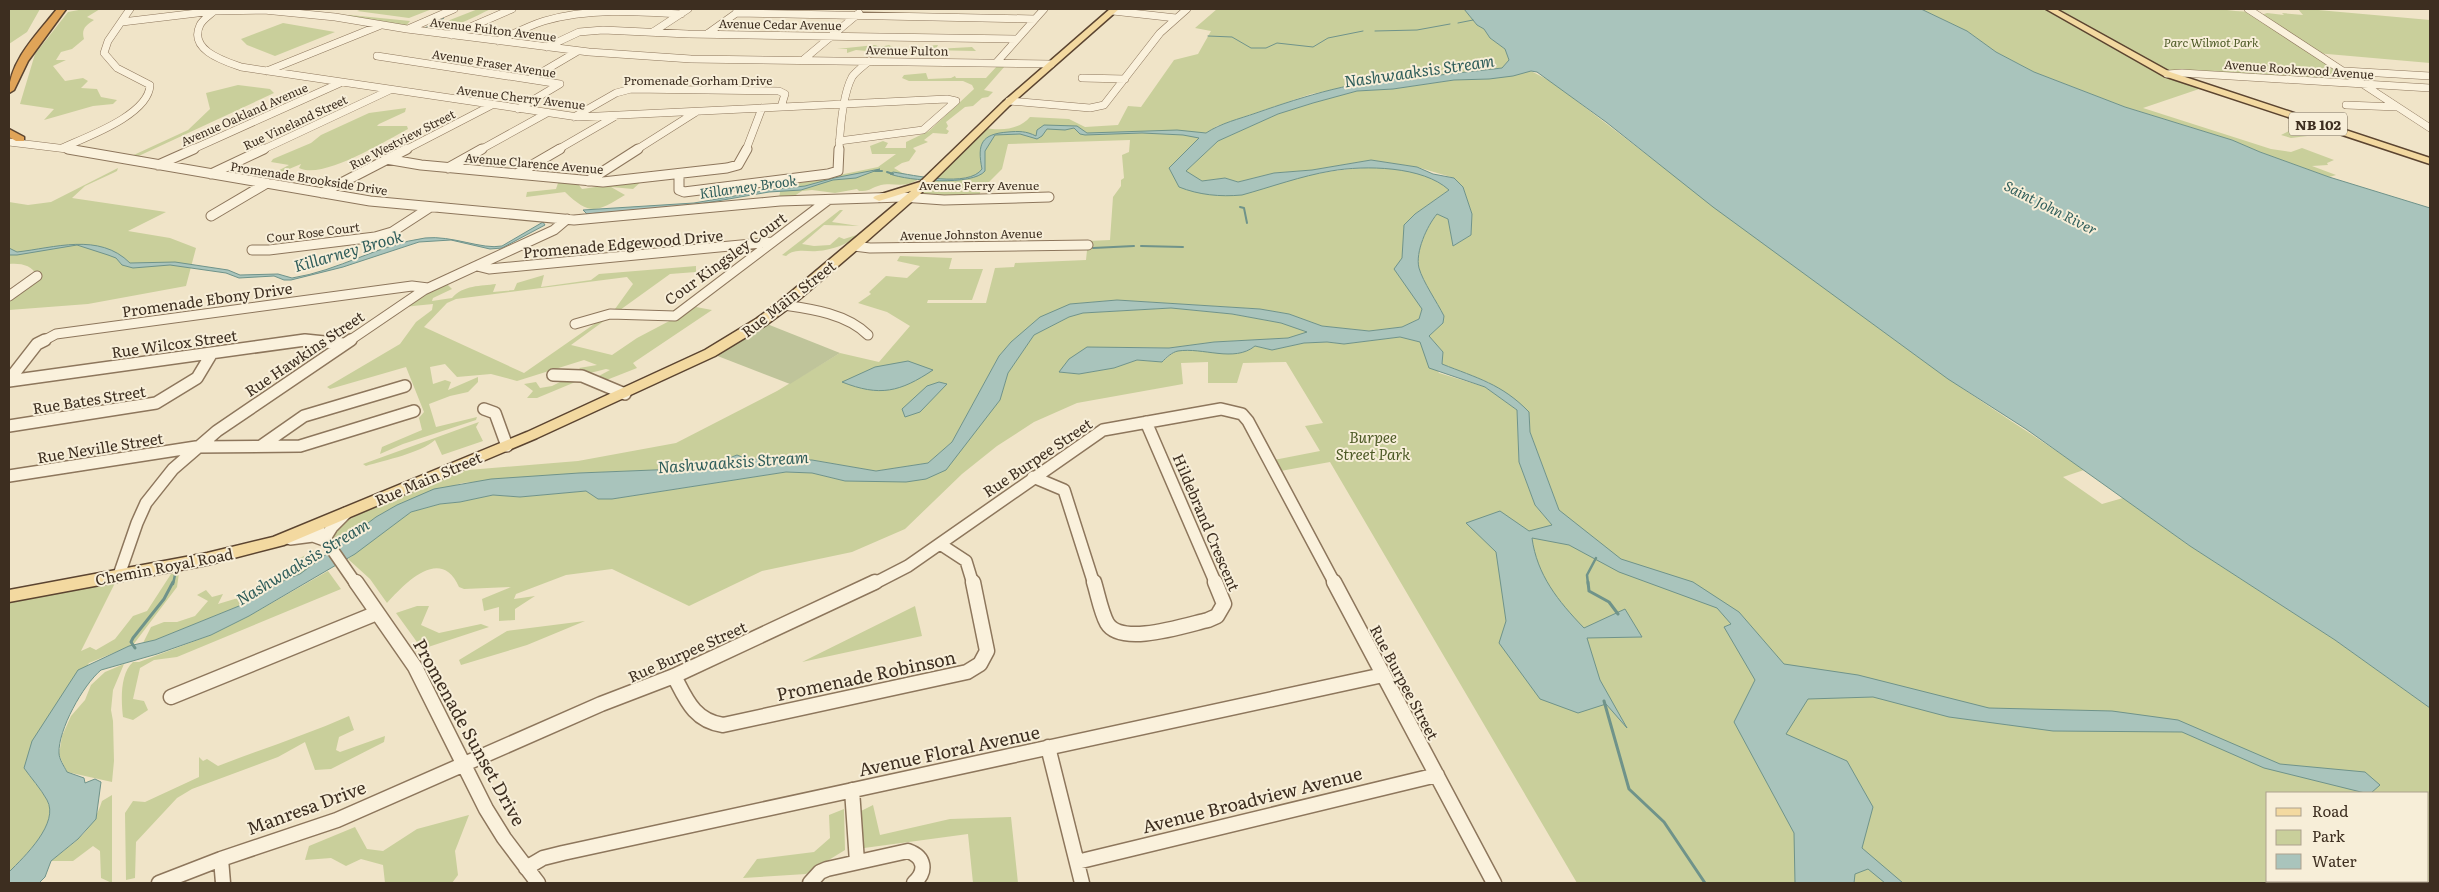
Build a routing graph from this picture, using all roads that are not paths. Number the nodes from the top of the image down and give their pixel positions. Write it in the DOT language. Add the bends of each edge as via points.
graph roads {
  1 [pos="53,9"];
  2 [pos="61,9"];
  3 [pos="130,9"];
  4 [pos="314,9"];
  5 [pos="454,9"];
  6 [pos="512,9"];
  7 [pos="688,9"];
  8 [pos="864,9"];
  9 [pos="1044,9"];
  10 [pos="1186,9"];
  11 [pos="2050,9"];
  12 [pos="2248,9"];
  13 [pos="1114,10"];
  14 [pos="214,11"];
  15 [pos="740,11"];
  16 [pos="304,13"];
  17 [pos="681,14"];
  18 [pos="856,15"];
  19 [pos="1176,18"];
  20 [pos="1035,19"];
  21 [pos="122,22"];
  22 [pos="381,25"];
  23 [pos="407,29"];
  24 [pos="653,32"];
  25 [pos="707,34"];
  26 [pos="452,35"];
  27 [pos="832,36"];
  28 [pos="1016,39"];
  29 [pos="497,41"];
  30 [pos="547,47"];
  31 [pos="578,51"];
  32 [pos="377,56"];
  33 [pos="803,60"];
  34 [pos="868,61"];
  35 [pos="996,62"];
  36 [pos="1052,64"];
  37 [pos="9,65"];
  38 [pos="265,71"];
  39 [pos="2342,71"];
  40 [pos="2167,74"];
  41 [pos="2430,76"];
  42 [pos="532,78"];
  43 [pos="1082,78"];
  44 [pos="1124,79"];
  45 [pos="340,83"];
  46 [pos="2363,84"];
  47 [pos="2430,88"];
  48 [pos="9,90"];
  49 [pos="390,90"];
  50 [pos="1009,101"];
  51 [pos="845,104"];
  52 [pos="492,105"];
  53 [pos="2346,105"];
  54 [pos="781,107"];
  55 [pos="2397,107"];
  56 [pos="762,108"];
  57 [pos="518,109"];
  58 [pos="697,112"];
  59 [pos="547,113"];
  60 [pos="616,116"];
  61 [pos="573,117"];
  62 [pos="2430,128"];
  63 [pos="9,132"];
  64 [pos="12,140"];
  65 [pos="840,141"];
  66 [pos="62,148"];
  67 [pos="386,159"];
  68 [pos="2430,160"];
  69 [pos="158,165"];
  70 [pos="448,168"];
  71 [pos="211,174"];
  72 [pos="517,174"];
  73 [pos="680,174"];
  74 [pos="929,179"];
  75 [pos="588,181"];
  76 [pos="268,184"];
  77 [pos="776,191"];
  78 [pos="322,193"];
  79 [pos="1049,197"];
  80 [pos="880,198"];
  81 [pos="910,198"];
  82 [pos="828,200"];
  83 [pos="429,208"];
  84 [pos="898,209"];
  85 [pos="211,216"];
  86 [pos="567,219"];
  87 [pos="772,242"];
  88 [pos="1088,245"];
  89 [pos="854,246"];
  90 [pos="252,250"];
  91 [pos="477,266"];
  92 [pos="37,276"];
  93 [pos="428,288"];
  94 [pos="9,296"];
  95 [pos="784,305"];
  96 [pos="575,324"];
  97 [pos="868,335"];
  98 [pos="344,344"];
  99 [pos="212,353"];
  100 [pos="553,375"];
  101 [pos="9,381"];
  102 [pos="405,386"];
  103 [pos="624,394"];
  104 [pos="484,409"];
  105 [pos="414,411"];
  106 [pos="1146,422"];
  107 [pos="9,426"];
  108 [pos="261,446"];
  109 [pos="507,446"];
  110 [pos="196,447"];
  111 [pos="9,476"];
  112 [pos="1033,477"];
  113 [pos="323,537"];
  114 [pos="940,544"];
  115 [pos="119,575"];
  116 [pos="9,596"];
  117 [pos="377,613"];
  118 [pos="1383,675"];
  119 [pos="674,676"];
  120 [pos="171,697"];
  121 [pos="1048,747"];
  122 [pos="464,764"];
  123 [pos="1437,775"];
  124 [pos="852,790"];
  125 [pos="221,859"];
  126 [pos="857,862"];
  127 [pos="1077,862"];
  128 [pos="526,868"];
  129 [pos="159,883"];
  130 [pos="223,883"];
  131 [pos="538,883"];
  132 [pos="810,883"];
  133 [pos="914,883"];
  134 [pos="1082,883"];
  135 [pos="1494,883"];
  1 -- 37 [label="highway"];
  2 -- 48 [label="highway" via="23,61"];
  3 -- 21 [label="street"];
  4 -- 16 [label="street"];
  5 -- 23 [label="street"];
  6 -- 26 [label="street"];
  7 -- 17 [label="street"];
  8 -- 18 [label="street"];
  9 -- 20 [label="street"];
  10 -- 19 [label="street"];
  11 -- 40 [label="main road, NB 102"];
  12 -- 39 [label="street"];
  13 -- 19 [label="street"];
  13 -- 36 [label="main road, Rue Main Street"];
  14 -- 16 [label="street, Avenue Fulton Avenue"];
  14 -- 21 [label="street, Avenue Fulton Avenue"];
  14 -- 38 [label="street, Avenue Cherry Avenue" via="200,26 202,47 225,62"];
  15 -- 18 [label="street"];
  15 -- 25 [label="street"];
  16 -- 22 [label="street, Avenue Fulton Avenue"];
  17 -- 24 [label="street"];
  17 -- 29 [label="street" via="620,10 583,13 540,22"];
  18 -- 20 [label="street"];
  18 -- 27 [label="street"];
  19 -- 44 [label="street" via="1159,34"];
  20 -- 28 [label="street"];
  21 -- 66 [label="street" via="108,41 104,53 106,59 150,85 151,94 128,115"];
  22 -- 23 [label="street, Avenue Fulton Avenue"];
  22 -- 38 [label="street"];
  23 -- 26 [label="street, Avenue Fulton Avenue"];
  24 -- 25 [label="street, Avenue Cedar Avenue"];
  24 -- 30 [label="street, Avenue Cedar Avenue" via="586,31"];
  25 -- 27 [label="street, Avenue Cedar Avenue"];
  26 -- 29 [label="street, Avenue Fulton Avenue"];
  27 -- 28 [label="street, Avenue Cedar Avenue"];
  27 -- 33 [label="street"];
  28 -- 35 [label="street"];
  29 -- 30 [label="street, Avenue Fulton Avenue"];
  30 -- 31 [label="street, Avenue Fulton Avenue"];
  31 -- 33 [label="street, Avenue Fulton Avenue" via="691,59"];
  31 -- 42 [label="street"];
  32 -- 42 [label="street, Avenue Fraser Avenue"];
  33 -- 34 [label="street, Avenue Fulton"];
  34 -- 35 [label="street, Avenue Fulton"];
  34 -- 51 [label="street" via="851,80"];
  35 -- 36 [label="street, Avenue Fulton"];
  36 -- 50 [label="main road, Rue Main Street"];
  38 -- 45 [label="street, Avenue Cherry Avenue"];
  39 -- 41 [label="street"];
  39 -- 46 [label="street"];
  40 -- 46 [label="street, Avenue Rookwood Avenue"];
  40 -- 68 [label="main road, NB 102"];
  42 -- 57 [label="street, Avenue Fraser Avenue" via="560,84"];
  43 -- 44 [label="street"];
  44 -- 50 [label="street" via="1104,105 1096,108"];
  45 -- 49 [label="street, Avenue Cherry Avenue"];
  45 -- 69 [label="street, Avenue Oakland Avenue"];
  46 -- 47 [label="street, Avenue Rookwood Avenue"];
  46 -- 55 [label="street"];
  49 -- 52 [label="street, Avenue Cherry Avenue"];
  49 -- 71 [label="street, Rue Vineland Street"];
  50 -- 74 [label="main road, Rue Main Street"];
  51 -- 54 [label="street, Avenue Cherry Avenue"];
  51 -- 65 [label="street"];
  51 -- 65 [label="street, Avenue Cherry Avenue" via="947,99 955,102 923,130"];
  52 -- 57 [label="street, Avenue Cherry Avenue"];
  52 -- 67 [label="street, Rue Westview Street"];
  53 -- 55 [label="street"];
  54 -- 56 [label="street, Avenue Cherry Avenue"];
  54 -- 61 [label="street, Promenade Gorham Drive" via="785,94 779,91 631,89 616,93"];
  55 -- 62 [label="street"];
  56 -- 58 [label="street, Avenue Cherry Avenue"];
  56 -- 73 [label="street, Avenue Clarence Avenue" via="738,165"];
  57 -- 59 [label="street, Avenue Cherry Avenue"];
  58 -- 60 [label="street, Avenue Cherry Avenue"];
  58 -- 75 [label="street"];
  59 -- 61 [label="street, Avenue Cherry Avenue"];
  59 -- 70 [label="street"];
  60 -- 61 [label="street, Avenue Cherry Avenue"];
  60 -- 72 [label="street"];
  63 -- 64 [label="highway"];
  64 -- 66 [label="street, Promenade Brookside Drive"];
  65 -- 77 [label="street" via="838,171"];
  66 -- 69 [label="street, Promenade Brookside Drive"];
  67 -- 70 [label="street, Avenue Clarence Avenue"];
  67 -- 78 [label="street, Rue Westview Street"];
  69 -- 71 [label="street, Promenade Brookside Drive"];
  70 -- 72 [label="street, Avenue Clarence Avenue"];
  71 -- 76 [label="street, Promenade Brookside Drive"];
  72 -- 75 [label="street, Avenue Clarence Avenue"];
  73 -- 75 [label="street, Avenue Clarence Avenue" via="611,182"];
  73 -- 77 [label="street" via="679,190 684,192"];
  74 -- 80 [label="main road" via="910,190"];
  74 -- 81 [label="main road, Rue Main Street"];
  76 -- 78 [label="street, Promenade Brookside Drive"];
  76 -- 85 [label="street"];
  77 -- 82 [label="street, Avenue Ferry Avenue"];
  77 -- 86 [label="street, Promenade Brookside Drive"];
  78 -- 83 [label="street, Promenade Brookside Drive"];
  79 -- 81 [label="street, Avenue Ferry Avenue"];
  80 -- 81 [label="street, Avenue Ferry Avenue"];
  80 -- 82 [label="street, Avenue Ferry Avenue"];
  80 -- 84 [label="main road" via="895,202"];
  81 -- 84 [label="main road, Rue Main Street"];
  82 -- 87 [label="street, Cour Kingsley Court"];
  83 -- 86 [label="street, Promenade Brookside Drive"];
  83 -- 90 [label="street, Cour Rose Court" via="392,232 375,237"];
  84 -- 89 [label="main road, Rue Main Street"];
  86 -- 91 [label="street, Rue Hawkins Street" via="554,230"];
  87 -- 91 [label="street, Promenade Edgewood Drive" via="489,269"];
  87 -- 96 [label="street, Cour Kingsley Court" via="675,316 610,314"];
  88 -- 89 [label="street, Avenue Johnston Avenue"];
  89 -- 95 [label="main road, Rue Main Street"];
  91 -- 93 [label="street, Rue Hawkins Street"];
  92 -- 94 [label="street"];
  93 -- 98 [label="street, Rue Hawkins Street"];
  93 -- 101 [label="street, Promenade Ebony Drive" via="412,286 56,334 36,344"];
  95 -- 97 [label="street" via="837,318 863,328"];
  95 -- 103 [label="main road, Rue Main Street" via="710,353"];
  98 -- 99 [label="street, Rue Wilcox Street" via="305,340"];
  98 -- 110 [label="street, Rue Hawkins Street"];
  99 -- 101 [label="street, Rue Wilcox Street"];
  99 -- 107 [label="street, Rue Bates Street" via="197,378 156,403"];
  100 -- 103 [label="street" via="572,373 592,378"];
  102 -- 108 [label="street" via="304,416"];
  103 -- 109 [label="main road, Rue Main Street"];
  104 -- 109 [label="street" via="495,413"];
  105 -- 108 [label="street, Rue Neville Street" via="300,446"];
  106 -- 112 [label="street, Rue Burpee Street" via="1103,430"];
  106 -- 112 [label="street, Hildebrand Crescent" via="1224,604 1217,616 1135,635 1125,635 1112,629 1107,623 1064,490"];
  106 -- 118 [label="street, Rue Burpee Street" via="1221,409 1242,414"];
  108 -- 110 [label="street, Rue Neville Street"];
  109 -- 113 [label="main road, Rue Main Street" via="346,513"];
  110 -- 111 [label="street, Rue Neville Street"];
  110 -- 115 [label="street, Rue Hawkins Street" via="148,501"];
  112 -- 114 [label="street, Rue Burpee Street"];
  113 -- 115 [label="main road, Chemin Royal Road" via="278,541 207,560"];
  113 -- 117 [label="street, Promenade Sunset Drive"];
  114 -- 119 [label="street, Rue Burpee Street" via="893,574"];
  114 -- 119 [label="street, Promenade Robinson" via="966,561 970,570 987,651 985,661 976,668 723,725 698,717"];
  115 -- 116 [label="main road, Chemin Royal Road"];
  117 -- 120 [label="street"];
  117 -- 122 [label="street, Promenade Sunset Drive" via="415,667"];
  118 -- 121 [label="street, Avenue Floral Avenue"];
  118 -- 123 [label="street, Rue Burpee Street"];
  119 -- 122 [label="street, Rue Burpee Street"];
  121 -- 124 [label="street, Avenue Floral Avenue"];
  121 -- 127 [label="street"];
  122 -- 125 [label="street, Manresa Drive" via="337,820"];
  122 -- 128 [label="street, Promenade Sunset Drive" via="486,809"];
  123 -- 127 [label="street, Avenue Broadview Avenue"];
  123 -- 135 [label="street, Rue Burpee Street"];
  124 -- 126 [label="street"];
  124 -- 128 [label="street, Avenue Floral Avenue" via="543,858"];
  125 -- 129 [label="street, Manresa Drive"];
  125 -- 130 [label="street"];
  126 -- 132 [label="street" via="820,872"];
  126 -- 133 [label="street" via="898,852 916,852 924,864 923,872"];
  127 -- 134 [label="street"];
  128 -- 131 [label="street, Promenade Sunset Drive"];
}
